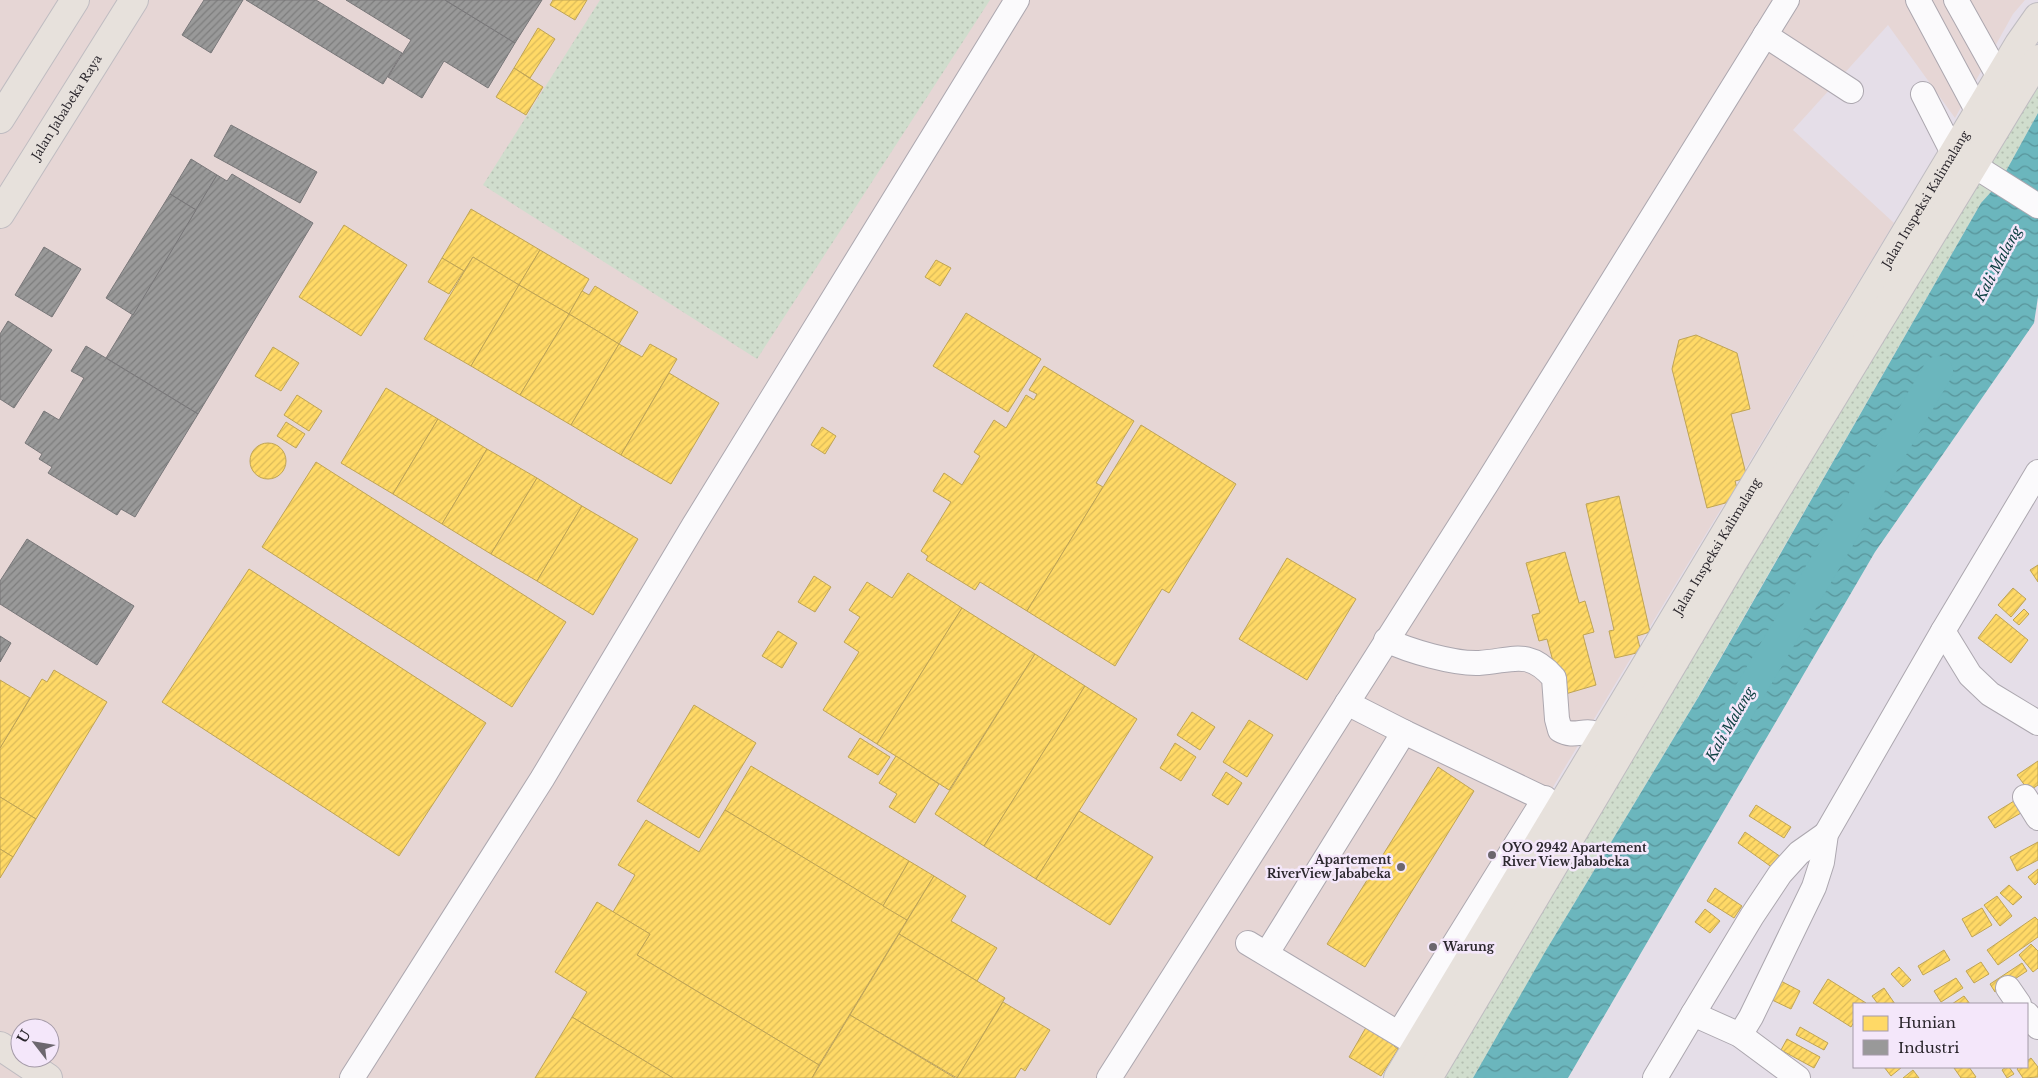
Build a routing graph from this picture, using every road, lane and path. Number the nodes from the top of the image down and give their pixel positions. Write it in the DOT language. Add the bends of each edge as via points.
graph roads {
  1 [pos="75,0"];
  2 [pos="134,0"];
  3 [pos="1017,0"];
  4 [pos="1787,0"];
  5 [pos="1918,0"];
  6 [pos="1956,0"];
  7 [pos="2038,17"];
  8 [pos="1765,35"];
  9 [pos="2032,53"];
  10 [pos="2009,83"];
  11 [pos="1851,91"];
  12 [pos="1923,94"];
  13 [pos="1988,118"];
  14 [pos="0,119"];
  15 [pos="1963,159"];
  16 [pos="2038,206"];
  17 [pos="0,214"];
  18 [pos="2038,472"];
  19 [pos="1943,631"];
  20 [pos="1386,640"];
  21 [pos="1347,703"];
  22 [pos="2038,723"];
  23 [pos="1404,732"];
  24 [pos="1602,739"];
  25 [pos="2025,798"];
  26 [pos="1553,803"];
  27 [pos="2038,818"];
  28 [pos="1826,834"];
  29 [pos="1693,1014"];
  30 [pos="2028,1015"];
  31 [pos="2038,1027"];
  32 [pos="1740,1035"];
  33 [pos="1408,1039"];
  34 [pos="0,1046"];
  35 [pos="48,1078"];
  36 [pos="352,1078"];
  37 [pos="1109,1078"];
  38 [pos="1398,1078"];
  39 [pos="1428,1078"];
  40 [pos="1655,1078"];
  41 [pos="1798,1078"];
  1 -- 14 [label="main road"];
  2 -- 17 [label="main road, Jalan Jababeka Raya"];
  3 -- 36 [label="street" via="542,779"];
  4 -- 8 [label="street"];
  5 -- 13 [label="street"];
  6 -- 10 [label="street"];
  7 -- 9 [label="main road, Jalan Inspeksi Kalimalang"];
  8 -- 11 [label="street"];
  8 -- 20 [label="street"];
  9 -- 10 [label="main road, Jalan Inspeksi Kalimalang"];
  10 -- 13 [label="main road, Jalan Inspeksi Kalimalang"];
  12 -- 15 [label="street"];
  13 -- 15 [label="main road, Jalan Inspeksi Kalimalang"];
  15 -- 16 [label="street"];
  15 -- 24 [label="main road, Jalan Inspeksi Kalimalang" via="1713,551"];
  15 -- 39 [label="main road, Jalan Inspeksi Kalimalang" via="1732,562"];
  18 -- 19 [label="street"];
  19 -- 22 [label="street" via="1970,675 1990,694"];
  19 -- 28 [label="street"];
  20 -- 21 [label="street"];
  20 -- 24 [label="street" via="1402,648 1447,659 1479,663 1522,658 1538,663 1554,678 1560,730 1573,735 1592,731"];
  21 -- 23 [label="street"];
  21 -- 37 [label="street"];
  23 -- 26 [label="street"];
  23 -- 33 [label="street" via="1258,948"];
  24 -- 26 [label="main road, Jalan Inspeksi Kalimalang"];
  25 -- 27 [label="street"];
  26 -- 33 [label="main road, Jalan Inspeksi Kalimalang"];
  28 -- 29 [label="street" via="1799,853 1780,874"];
  28 -- 32 [label="street" via="1814,887"];
  29 -- 32 [label="street"];
  29 -- 40 [label="street"];
  30 -- 31 [label="street"];
  32 -- 41 [label="street"];
  33 -- 38 [label="main road, Jalan Inspeksi Kalimalang"];
  34 -- 35 [label="main road"];
}
